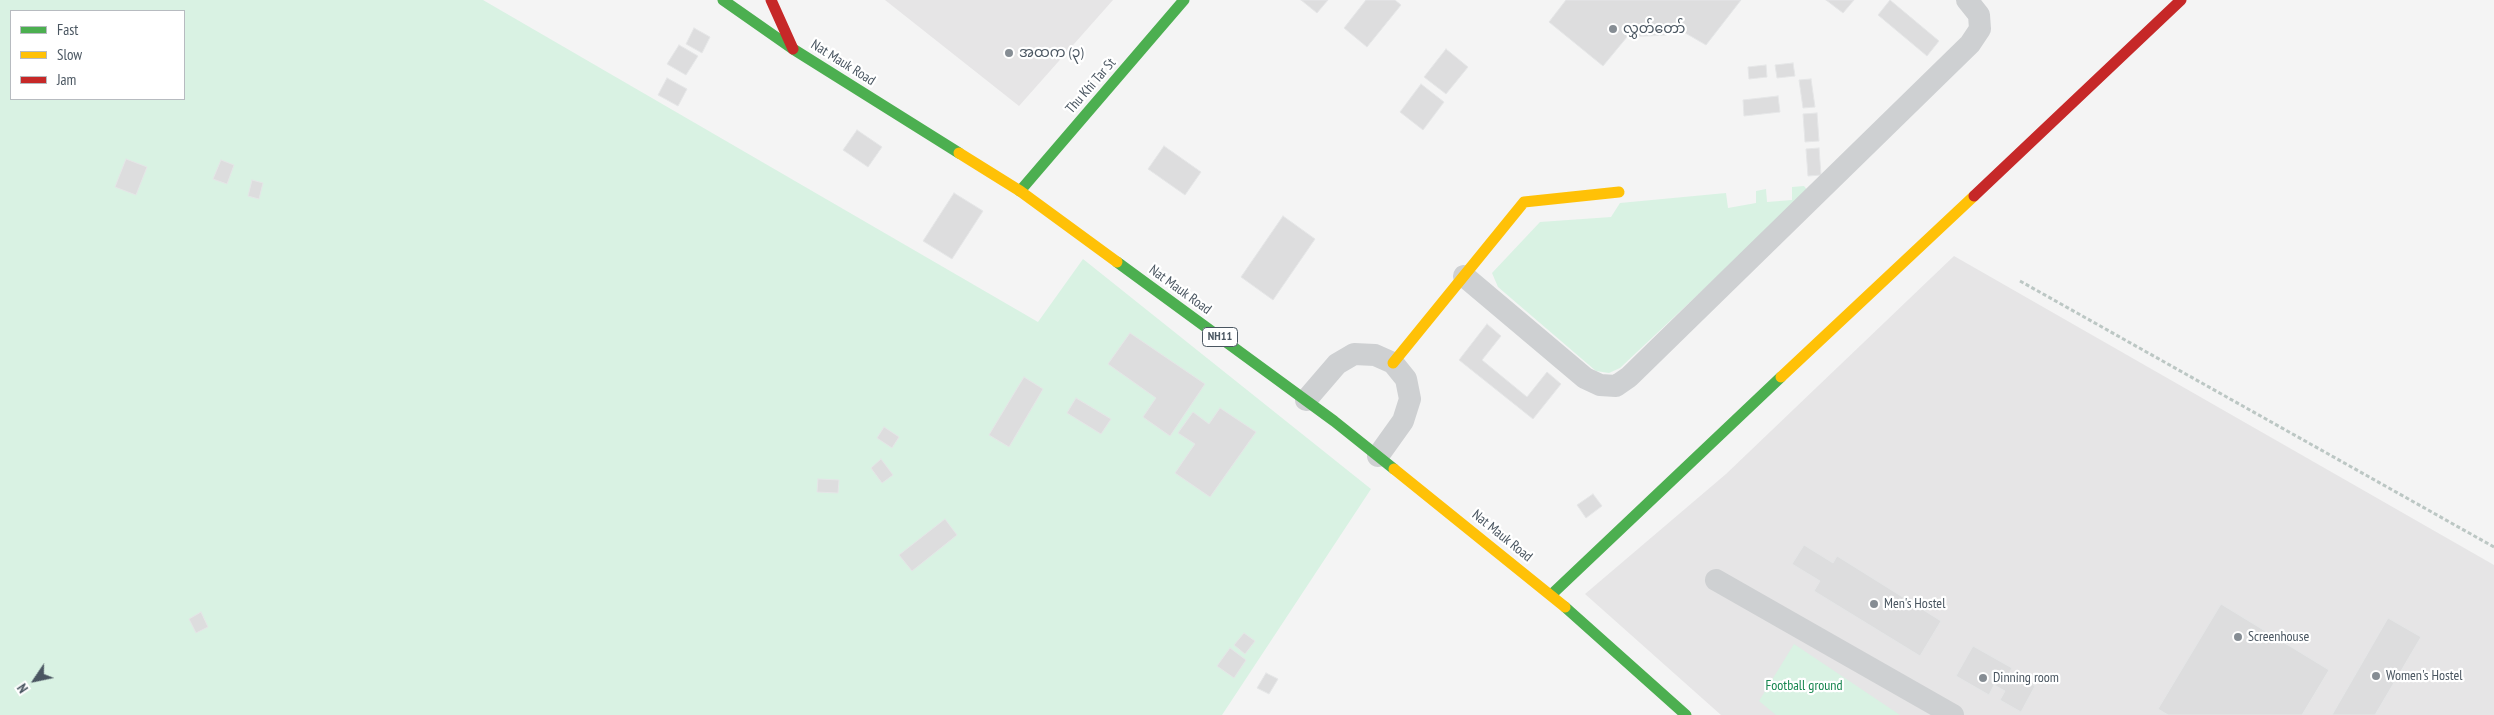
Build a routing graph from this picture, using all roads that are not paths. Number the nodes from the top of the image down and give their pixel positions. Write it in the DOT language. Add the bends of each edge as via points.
graph roads {
  1 [pos="723,0"];
  2 [pos="772,0"];
  3 [pos="1184,0"];
  4 [pos="1967,0"];
  5 [pos="2181,0"];
  6 [pos="793,49"];
  7 [pos="1020,191"];
  8 [pos="1619,192"];
  9 [pos="1464,276"];
  10 [pos="1393,363"];
  11 [pos="1306,400"];
  12 [pos="1378,456"];
  13 [pos="1716,580"];
  14 [pos="1551,595"];
  15 [pos="1686,715"];
  16 [pos="1953,715"];
  1 -- 6 [label="main road, Nat Mauk Road / NH11"];
  2 -- 6 [label="main road"];
  3 -- 7 [label="main road, Thu Khi Tar St"];
  4 -- 9 [label="street" via="1979,15 1980,29 1970,44 1616,386 1600,385 1585,378"];
  5 -- 14 [label="main road"];
  6 -- 7 [label="main road, Nat Mauk Road / NH11"];
  7 -- 11 [label="main road, Nat Mauk Road / NH11"];
  8 -- 9 [label="main road" via="1524,202"];
  9 -- 10 [label="main road"];
  10 -- 11 [label="street" via="1375,355 1354,354 1336,364"];
  10 -- 12 [label="street" via="1406,379 1410,399 1403,421"];
  11 -- 12 [label="main road, Nat Mauk Road / NH11"];
  12 -- 14 [label="main road, Nat Mauk Road / NH11"];
  13 -- 16 [label="street"];
  14 -- 15 [label="main road, Nat Mauk Road / NH11"];
}
